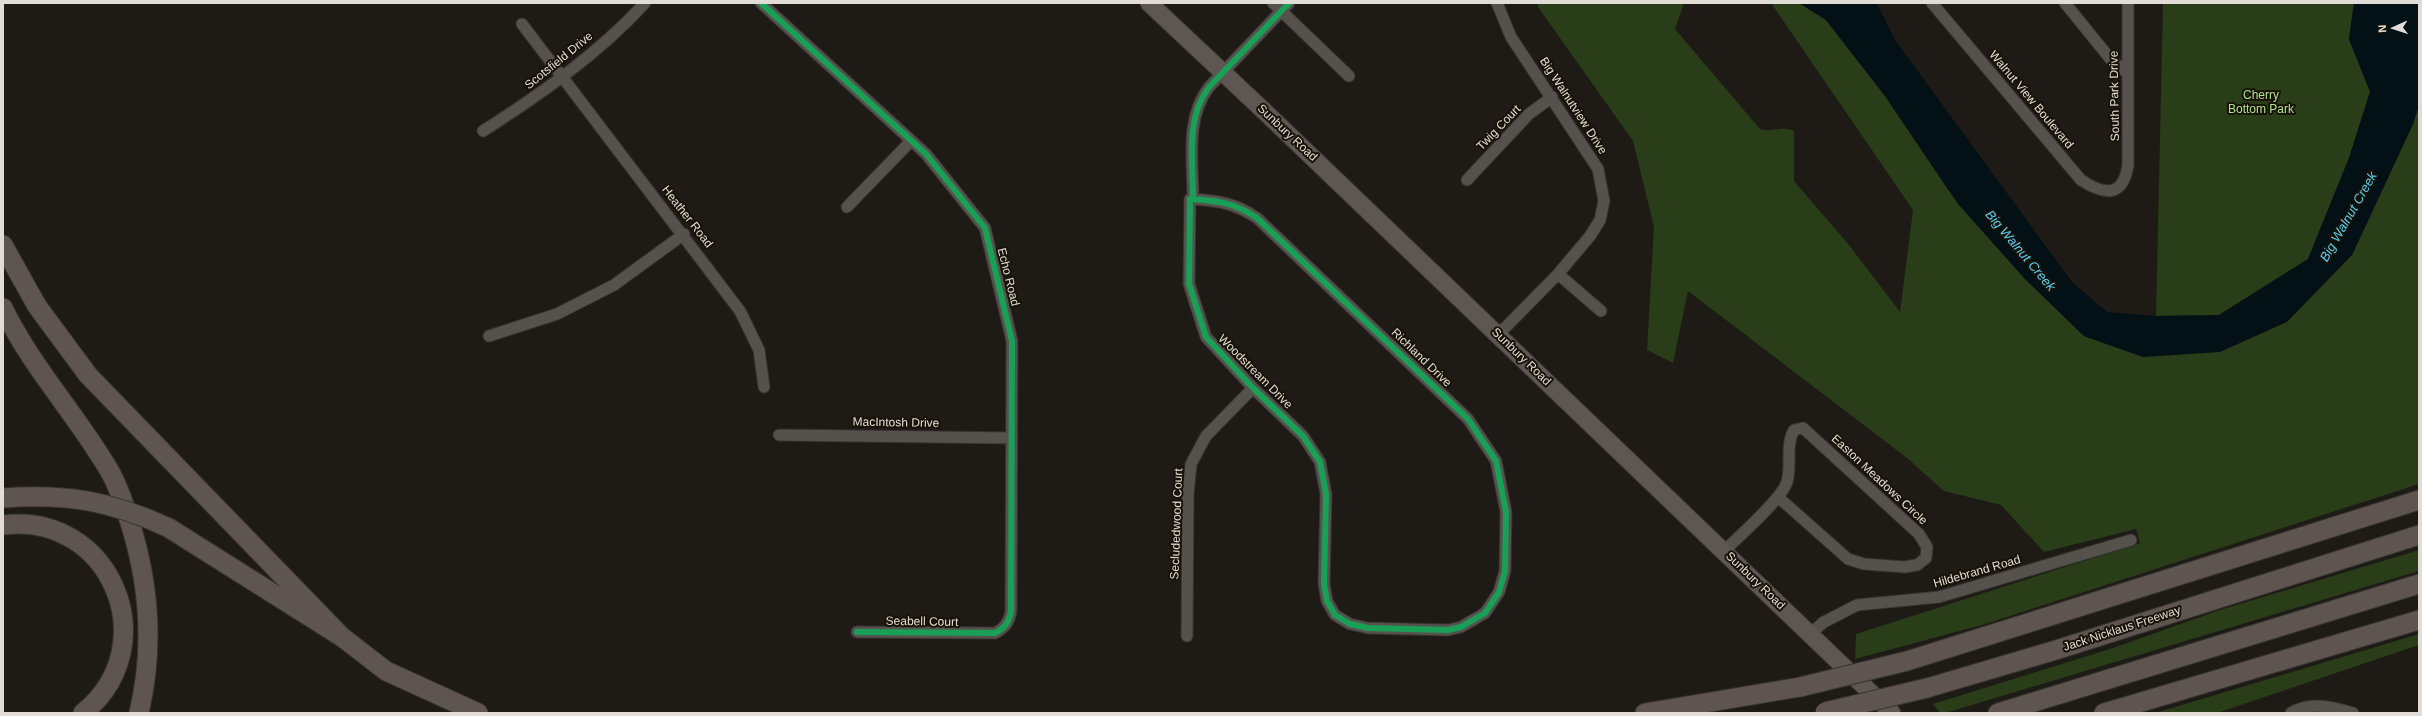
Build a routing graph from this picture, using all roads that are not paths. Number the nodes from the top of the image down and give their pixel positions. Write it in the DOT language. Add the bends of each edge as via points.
graph roads {
  1 [pos="644,3"];
  2 [pos="761,3"];
  3 [pos="1149,3"];
  4 [pos="1273,3"];
  5 [pos="1497,3"];
  6 [pos="1932,3"];
  7 [pos="2065,3"];
  8 [pos="2128,3"];
  9 [pos="1285,7"];
  10 [pos="522,24"];
  11 [pos="1222,73"];
  12 [pos="2128,73"];
  13 [pos="1349,76"];
  14 [pos="562,77"];
  15 [pos="1552,97"];
  16 [pos="483,131"];
  17 [pos="911,141"];
  18 [pos="1467,180"];
  19 [pos="2120,186"];
  20 [pos="1193,199"];
  21 [pos="847,207"];
  22 [pos="684,234"];
  23 [pos="3,245"];
  24 [pos="1558,274"];
  25 [pos="3,308"];
  26 [pos="1601,311"];
  27 [pos="1498,335"];
  28 [pos="489,336"];
  29 [pos="764,386"];
  30 [pos="1253,388"];
  31 [pos="779,435"];
  32 [pos="1012,438"];
  33 [pos="1778,497"];
  34 [pos="3,498"];
  35 [pos="2419,500"];
  36 [pos="3,525"];
  37 [pos="2419,535"];
  38 [pos="2131,540"];
  39 [pos="1724,551"];
  40 [pos="2419,584"];
  41 [pos="1335,615"];
  42 [pos="2419,620"];
  43 [pos="856,632"];
  44 [pos="986,634"];
  45 [pos="1810,634"];
  46 [pos="1187,636"];
  47 [pos="342,637"];
  48 [pos="83,713"];
  49 [pos="139,713"];
  50 [pos="478,713"];
  51 [pos="1645,713"];
  52 [pos="1824,713"];
  53 [pos="1892,713"];
  54 [pos="1998,713"];
  55 [pos="2104,713"];
  56 [pos="2291,713"];
  57 [pos="2353,713"];
  1 -- 14 [label="street, Scotsfield Drive" via="627,22"];
  2 -- 17 [label="street, Echo Road"];
  3 -- 11 [label="main road, Sunbury Road"];
  4 -- 9 [label="street"];
  5 -- 15 [label="street, Big Walnutview Drive" via="1511,37"];
  6 -- 19 [label="street, Walnut View Boulevard" via="2081,180 2095,190 2113,191"];
  7 -- 12 [label="street" via="2112,61"];
  8 -- 12 [label="street, South Park Drive"];
  9 -- 11 [label="street, Woodstream Drive"];
  9 -- 13 [label="street"];
  10 -- 14 [label="street, Heather Road"];
  11 -- 20 [label="street, Woodstream Drive" via="1202,97 1193,125"];
  11 -- 27 [label="main road, Sunbury Road"];
  12 -- 19 [label="street, South Park Drive" via="2128,165 2126,176"];
  14 -- 16 [label="street, Scotsfield Drive" via="538,96"];
  14 -- 22 [label="street, Heather Road"];
  15 -- 18 [label="street, Twig Court" via="1529,114"];
  15 -- 24 [label="street, Big Walnutview Drive" via="1598,169 1604,201 1597,225"];
  17 -- 21 [label="street"];
  17 -- 32 [label="street, Echo Road" via="926,154 984,228 1012,341"];
  20 -- 30 [label="street, Woodstream Drive" via="1190,199 1189,284 1206,337"];
  20 -- 41 [label="street, Richland Drive" via="1221,201 1240,206 1257,218 1468,418 1496,461 1506,512 1506,571 1499,592 1485,613 1461,627 1448,630 1368,628 1350,624"];
  22 -- 28 [label="street" via="608,288 557,314"];
  22 -- 29 [label="street, Heather Road" via="740,311 758,350"];
  23 -- 47 [label="highway" via="46,319 93,381"];
  24 -- 26 [label="street"];
  24 -- 27 [label="street, Big Walnutview Drive"];
  25 -- 49 [label="highway" via="32,356 109,470 126,510 140,555 149,622 148,666"];
  27 -- 39 [label="main road, Sunbury Road"];
  30 -- 41 [label="street, Woodstream Drive" via="1303,436 1320,462 1326,494 1324,584 1327,601"];
  30 -- 46 [label="street, Secludedwood Court" via="1206,436 1192,464 1188,495"];
  31 -- 32 [label="street, MacIntosh Drive"];
  32 -- 44 [label="street, Echo Road" via="1011,612 1009,621 1003,629"];
  33 -- 33 [label="street, Easton Meadows Circle" via="1787,484 1790,470 1791,435 1794,430 1802,428 1919,534 1927,547 1926,558 1922,563 1905,567 1864,564 1848,559"];
  33 -- 39 [label="street, Easton Meadows Circle"];
  34 -- 47 [label="highway, bridge" via="49,496 96,501 143,516 169,528"];
  35 -- 51 [label="highway, bridge" via="1907,661 1800,687"];
  36 -- 48 [label="highway" via="44,527 68,536 94,556 115,586 124,624 120,663 101,696"];
  37 -- 52 [label="highway, Jack Nicklaus Freeway, bridge" via="2056,650 1927,688"];
  38 -- 45 [label="street, Hildebrand Road" via="1939,597 1856,605 1824,622"];
  39 -- 45 [label="main road, Sunbury Road"];
  40 -- 54 [label="highway"];
  42 -- 55 [label="highway"];
  43 -- 44 [label="street, Seabell Court"];
  45 -- 53 [label="main road, Sunbury Road"];
  47 -- 50 [label="highway" via="386,671"];
  56 -- 57 [label="street" via="2297,709 2326,705"];
}
